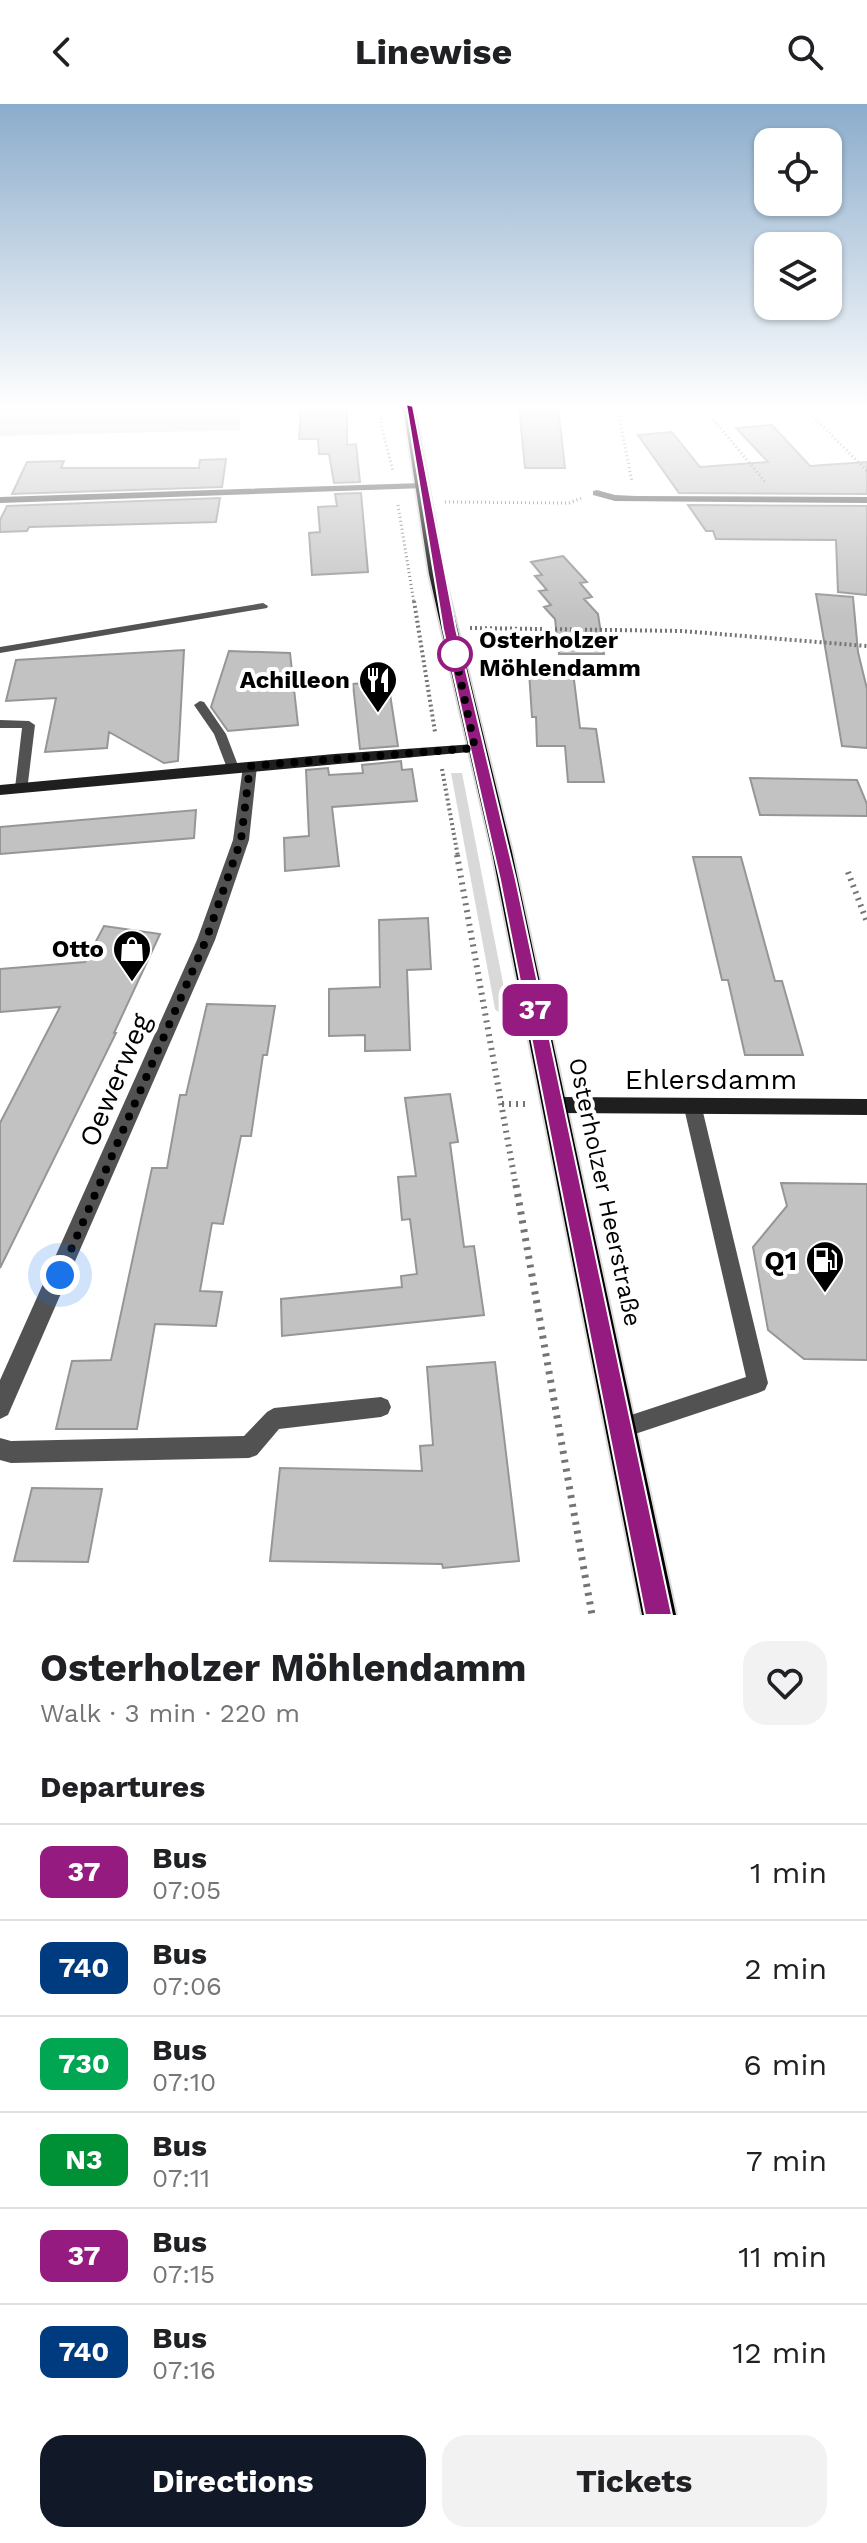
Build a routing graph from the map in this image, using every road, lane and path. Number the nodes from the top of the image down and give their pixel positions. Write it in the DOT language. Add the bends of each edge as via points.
graph roads {
  1 [pos="394,477"];
  2 [pos="420,477"];
  3 [pos="631,477"];
  4 [pos="758,477"];
  5 [pos="396,487"];
  6 [pos="597,493"];
  7 [pos="423,494"];
  8 [pos="636,499"];
  9 [pos="0,500"];
  10 [pos="776,500"];
  11 [pos="867,500"];
  12 [pos="263,606"];
  13 [pos="449,629"];
  14 [pos="867,646"];
  15 [pos="0,650"];
  16 [pos="200,705"];
  17 [pos="0,724"];
  18 [pos="475,748"];
  19 [pos="439,751"];
  20 [pos="241,767"];
  21 [pos="22,788"];
  22 [pos="0,790"];
  23 [pos="848,872"];
  24 [pos="867,922"];
  25 [pos="555,1105"];
  26 [pos="867,1107"];
  27 [pos="693,1108"];
  28 [pos="0,1407"];
  29 [pos="381,1407"];
  30 [pos="620,1428"];
  31 [pos="0,1449"];
  32 [pos="592,1615"];
  33 [pos="659,1615"];
  1 -- 5 [label="path"];
  2 -- 7 [label="main road, Osterholzer Heerstraße"];
  3 -- 8 [label="path"];
  4 -- 10 [label="path"];
  5 -- 7 [label="street"];
  5 -- 9 [label="street"];
  5 -- 19 [label="path"];
  6 -- 7 [label="path" via="569,503"];
  6 -- 8 [label="street"];
  7 -- 13 [label="main road, Osterholzer Heerstraße"];
  8 -- 10 [label="street"];
  10 -- 11 [label="street"];
  12 -- 15 [label="lane"];
  13 -- 14 [label="path" via="639,630"];
  13 -- 18 [label="main road, Osterholzer Heerstraße"];
  16 -- 20 [label="lane"];
  17 -- 21 [label="lane" via="29,725"];
  18 -- 19 [label="main road"];
  18 -- 25 [label="main road, Osterholzer Heerstraße"];
  19 -- 20 [label="main road"];
  19 -- 32 [label="path"];
  20 -- 21 [label="main road"];
  20 -- 28 [label="street, Oewerweg" via="241,840 206,940"];
  21 -- 22 [label="main road"];
  23 -- 24 [label="path"];
  25 -- 27 [label="main road, Ehlersdamm"];
  25 -- 30 [label="main road, Osterholzer Heerstraße"];
  26 -- 27 [label="main road, Ehlersdamm"];
  27 -- 30 [label="lane" via="758,1383"];
  29 -- 31 [label="lane" via="274,1419 249,1447"];
  30 -- 33 [label="main road, Osterholzer Heerstraße"];
}
